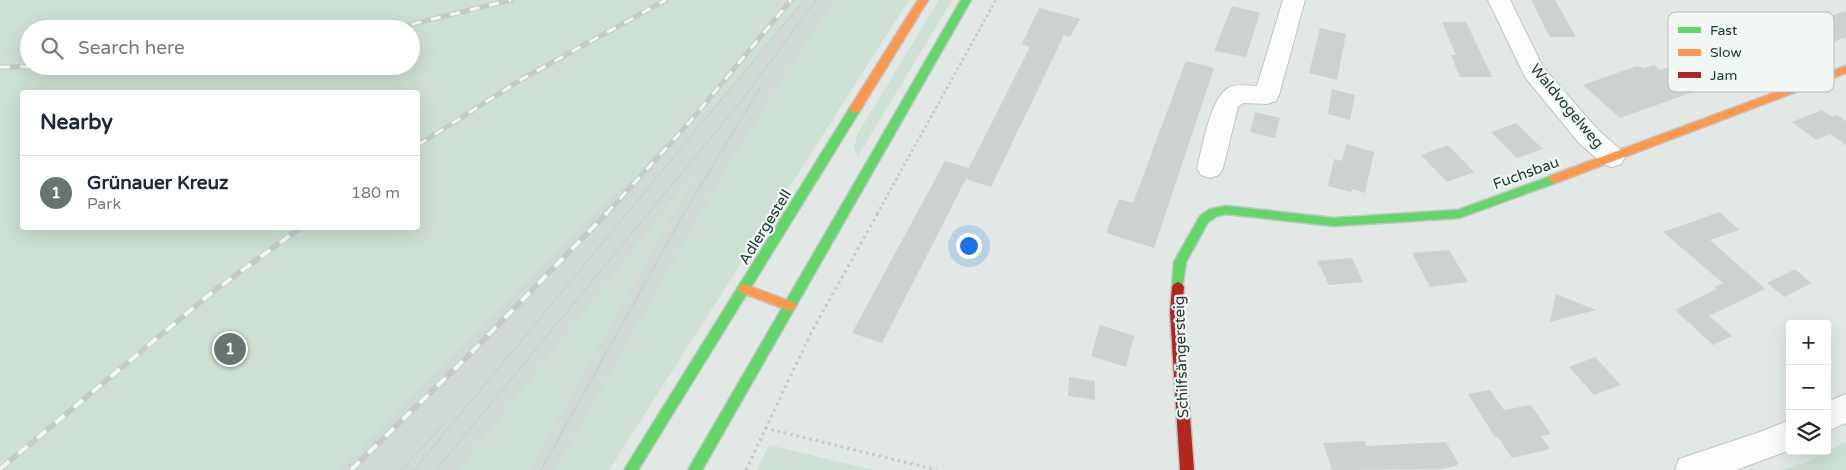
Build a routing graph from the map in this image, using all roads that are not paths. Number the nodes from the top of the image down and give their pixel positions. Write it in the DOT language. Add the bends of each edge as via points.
graph roads {
  1 [pos="923,0"];
  2 [pos="966,0"];
  3 [pos="1294,0"];
  4 [pos="1498,0"];
  5 [pos="1846,70"];
  6 [pos="1834,74"];
  7 [pos="1787,92"];
  8 [pos="1612,157"];
  9 [pos="1210,168"];
  10 [pos="1204,219"];
  11 [pos="744,289"];
  12 [pos="790,306"];
  13 [pos="1846,408"];
  14 [pos="1831,415"];
  15 [pos="1786,436"];
  16 [pos="631,470"];
  17 [pos="695,470"];
  18 [pos="1187,470"];
  19 [pos="1691,470"];
  1 -- 11 [label="main road, Adlergestell"];
  2 -- 12 [label="main road"];
  3 -- 9 [label="street" via="1267,95 1237,94 1227,103"];
  4 -- 8 [label="street, Waldvogelweg" via="1533,71 1588,136"];
  5 -- 6 [label="main road, Fuchsbau"];
  7 -- 8 [label="main road, Fuchsbau"];
  8 -- 10 [label="main road, Fuchsbau" via="1459,214 1334,222 1226,210 1214,212"];
  10 -- 18 [label="main road, Schilfsängersteig" via="1180,262 1176,312"];
  11 -- 12 [label="main road"];
  11 -- 16 [label="main road, Adlergestell"];
  12 -- 17 [label="main road"];
  13 -- 14 [label="street"];
  15 -- 19 [label="street"];
}
